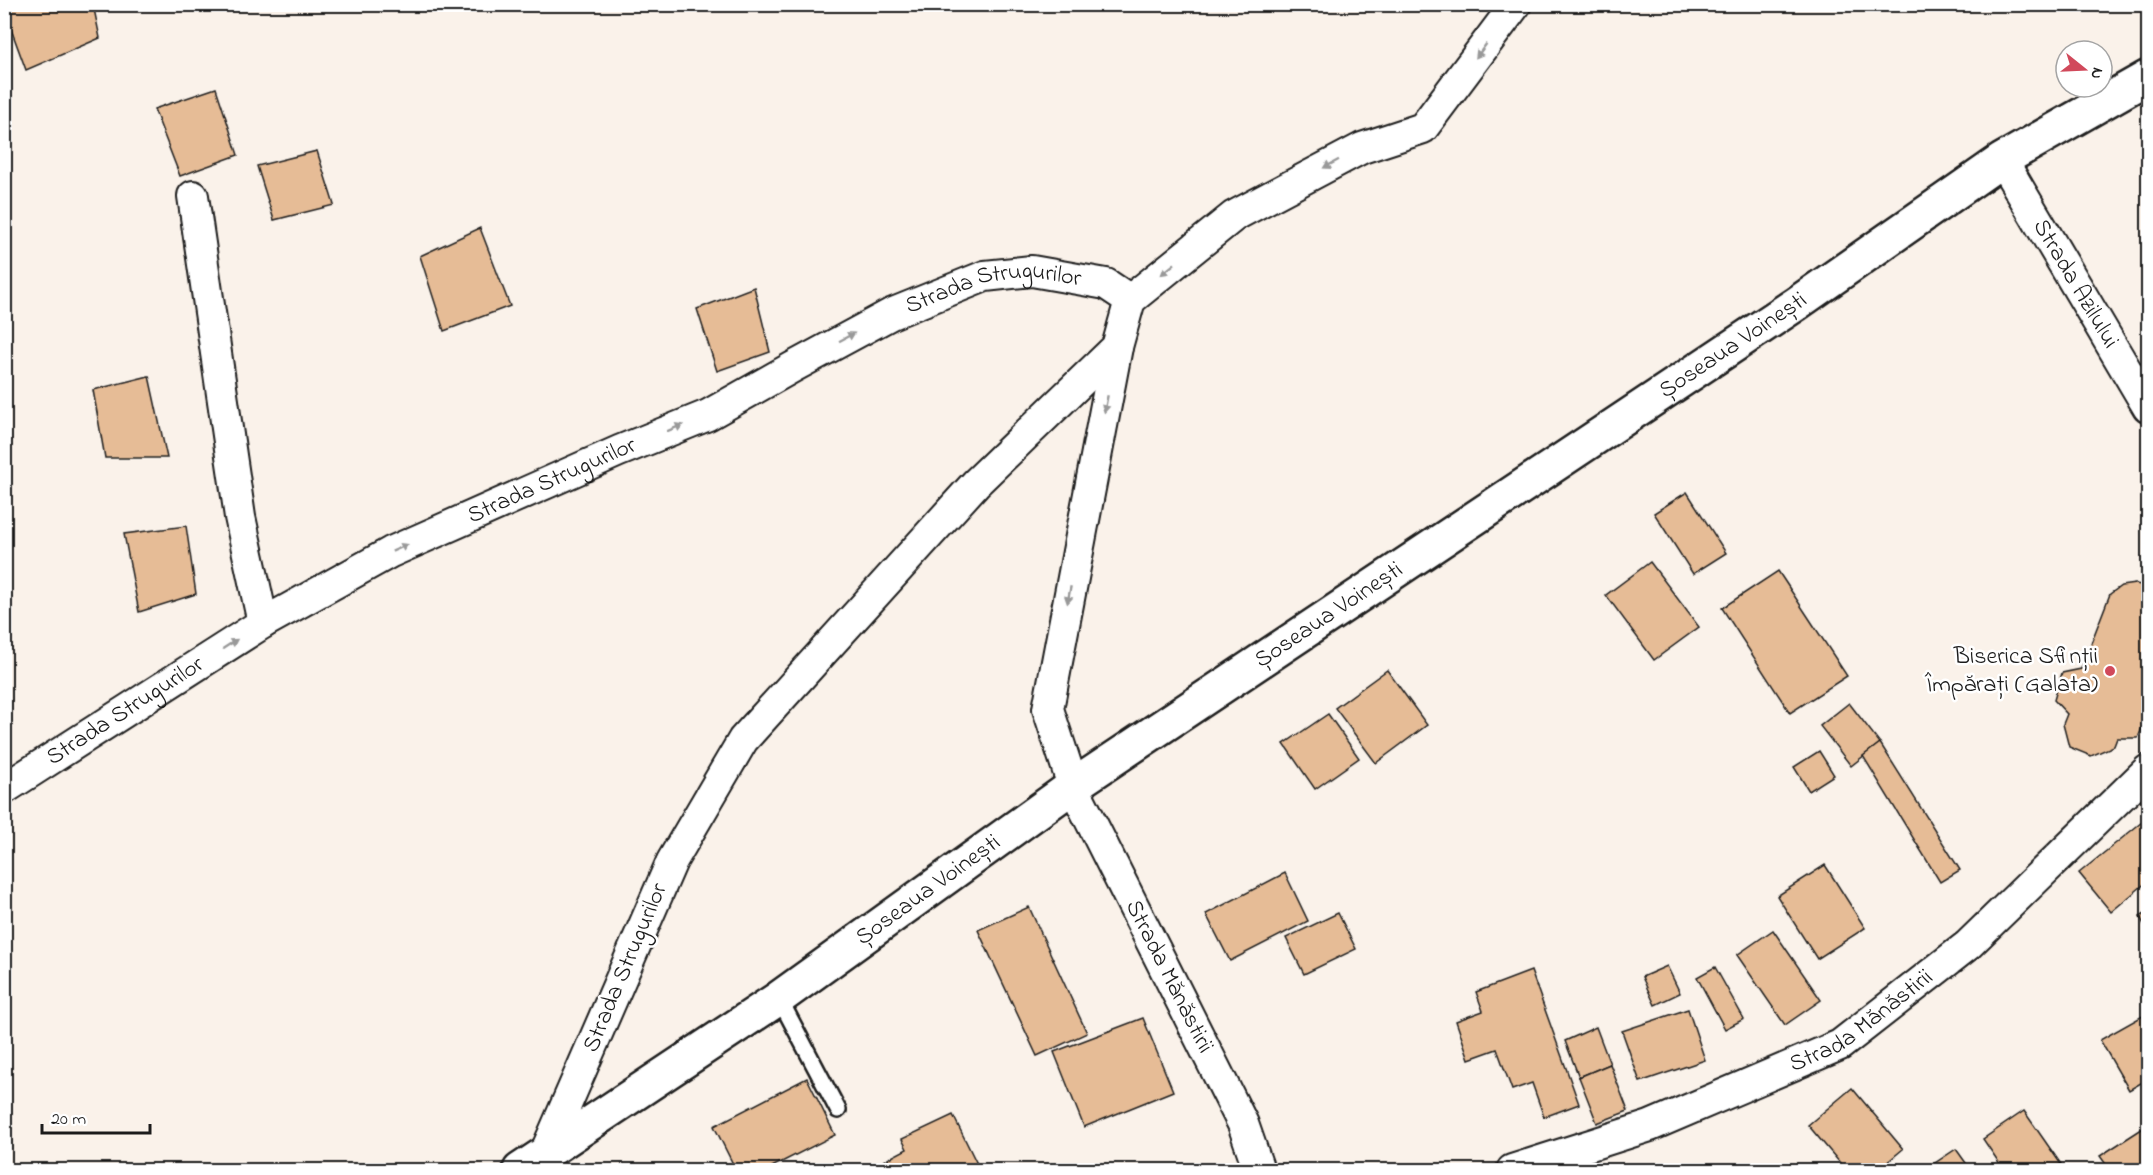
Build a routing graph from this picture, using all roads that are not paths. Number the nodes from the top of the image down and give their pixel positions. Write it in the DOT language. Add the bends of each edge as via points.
graph roads {
  1 [pos="1516,4"];
  2 [pos="2148,77"];
  3 [pos="2002,160"];
  4 [pos="194,196"];
  5 [pos="1130,300"];
  6 [pos="1117,346"];
  7 [pos="2148,407"];
  8 [pos="263,623"];
  9 [pos="2148,770"];
  10 [pos="1073,786"];
  11 [pos="4,789"];
  12 [pos="779,998"];
  13 [pos="838,1110"];
  14 [pos="546,1151"];
  15 [pos="520,1170"];
  16 [pos="1259,1170"];
  17 [pos="1512,1170"];
  1 -- 5 [label="street, one-way" via="1423,128 1362,147 1234,216"];
  2 -- 3 [label="main road, Șoseaua Voinești"];
  3 -- 7 [label="street, Strada Azilului"];
  3 -- 10 [label="main road, Șoseaua Voinești" via="1796,304"];
  4 -- 8 [label="street" via="240,517"];
  5 -- 6 [label="street"];
  8 -- 5 [label="street, Strada Strugurilor, one-way" via="392,552 708,415 891,314 985,276 1032,271 1106,284"];
  6 -- 10 [label="street, Strada Mănăstirii, one-way" via="1047,709"];
  6 -- 14 [label="street, Strada Strugurilor" via="976,483 743,740 672,861"];
  11 -- 8 [label="street, Strada Strugurilor, one-way"];
  9 -- 17 [label="street, Strada Mănăstirii" via="1968,945 1840,1045 1650,1126"];
  10 -- 12 [label="main road, Șoseaua Voinești"];
  10 -- 16 [label="street, Strada Mănăstirii" via="1243,1125"];
  12 -- 13 [label="lane"];
  12 -- 14 [label="main road, Șoseaua Voinești"];
  14 -- 15 [label="main road, Șoseaua Voinești"];
}
